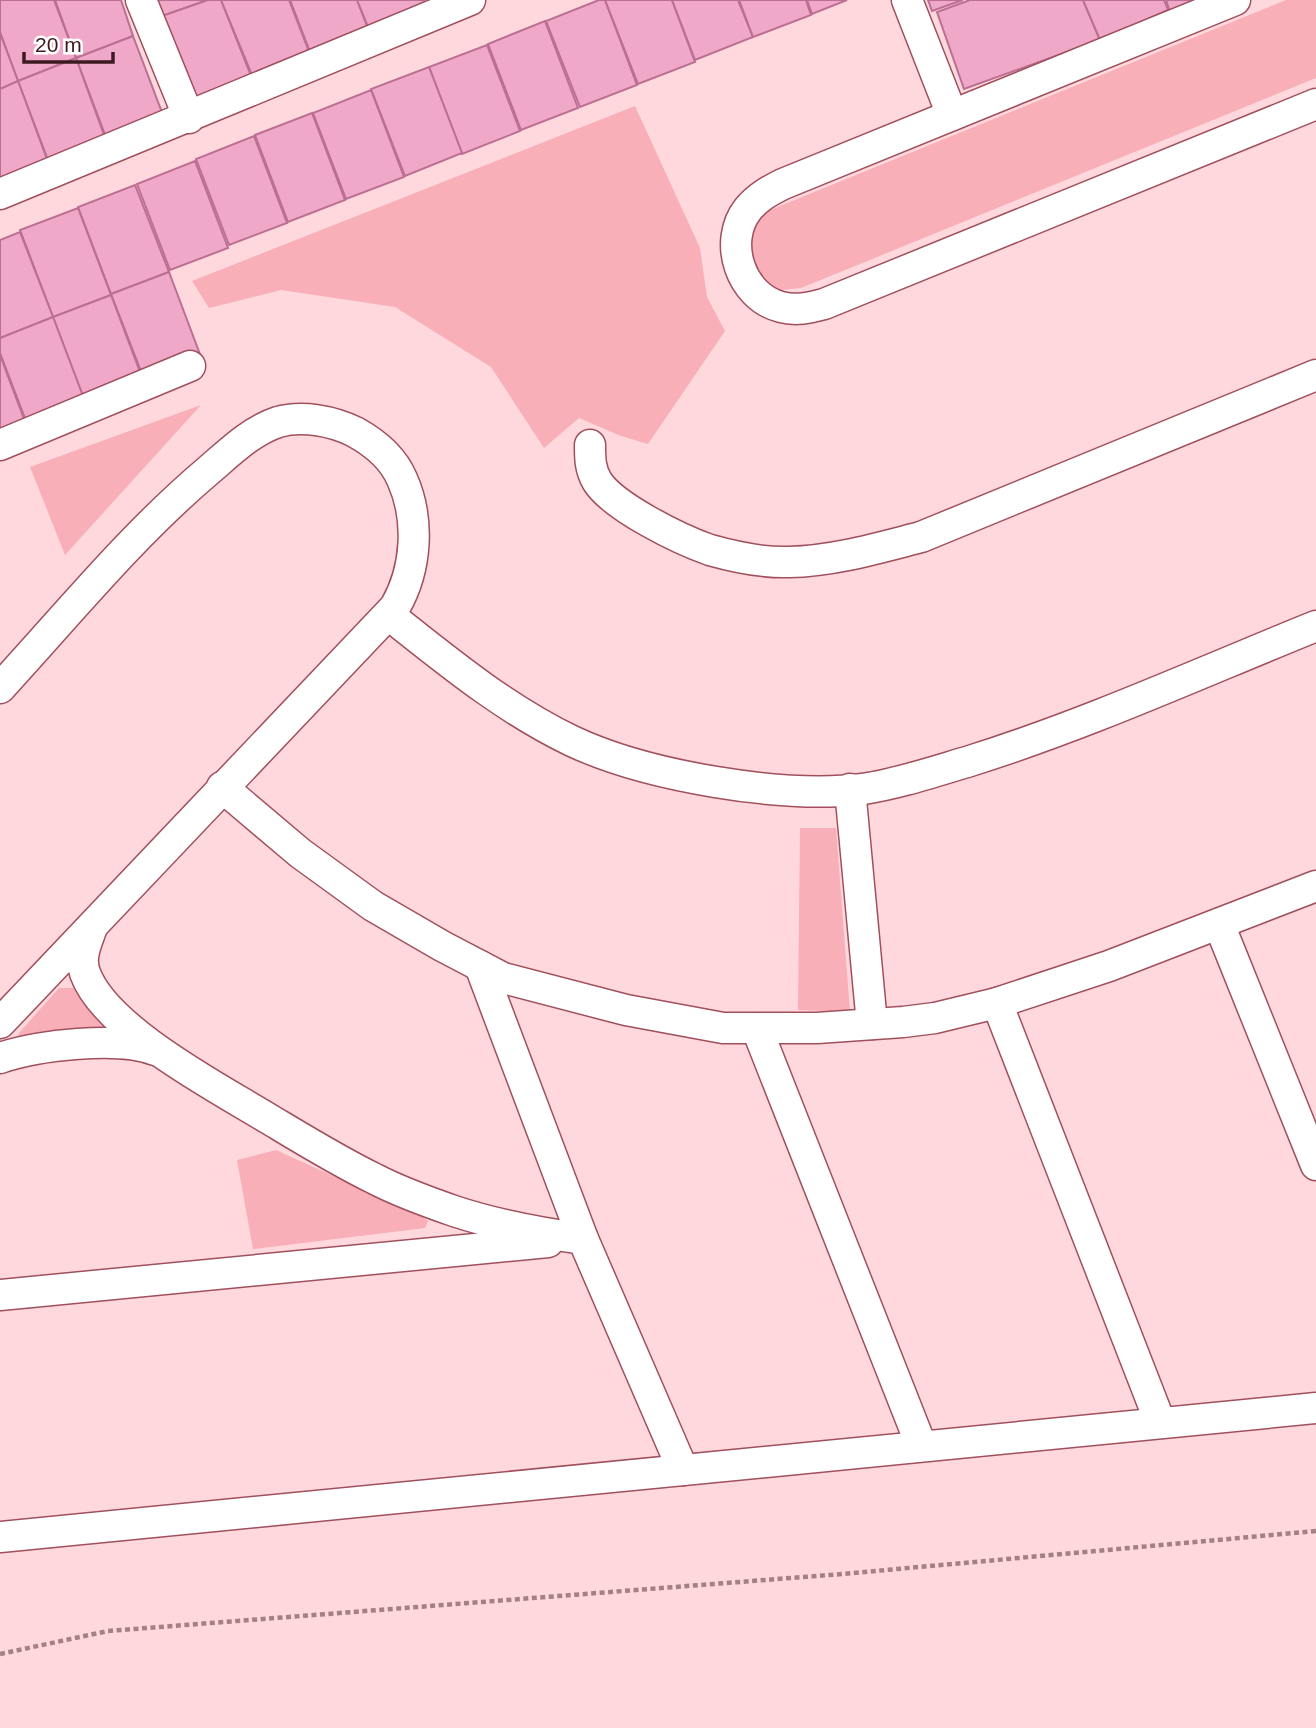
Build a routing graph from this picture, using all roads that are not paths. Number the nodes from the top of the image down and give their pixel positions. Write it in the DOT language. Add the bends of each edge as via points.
graph roads {
  1 [pos="141,0"];
  2 [pos="470,0"];
  3 [pos="907,0"];
  4 [pos="1235,0"];
  5 [pos="1316,104"];
  6 [pos="952,115"];
  7 [pos="189,118"];
  8 [pos="0,194"];
  9 [pos="190,366"];
  10 [pos="1316,375"];
  11 [pos="0,445"];
  12 [pos="590,445"];
  13 [pos="389,615"];
  14 [pos="1316,626"];
  15 [pos="0,688"];
  16 [pos="222,787"];
  17 [pos="850,789"];
  18 [pos="1316,886"];
  19 [pos="93,923"];
  20 [pos="1219,924"];
  21 [pos="480,966"];
  22 [pos="997,1003"];
  23 [pos="0,1023"];
  24 [pos="872,1024"];
  25 [pos="757,1030"];
  26 [pos="0,1058"];
  27 [pos="171,1058"];
  28 [pos="1316,1164"];
  29 [pos="583,1239"];
  30 [pos="0,1295"];
  31 [pos="1316,1408"];
  32 [pos="1160,1422"];
  33 [pos="921,1445"];
  34 [pos="682,1470"];
  35 [pos="0,1537"];
  1 -- 7 [label="street"];
  2 -- 7 [label="street"];
  3 -- 6 [label="street"];
  4 -- 6 [label="street"];
  5 -- 6 [label="street" via="824,304 802,310 779,307 759,295 744,278 736,256 737,233 746,211 762,195"];
  7 -- 8 [label="street"];
  9 -- 11 [label="street"];
  10 -- 12 [label="street" via="920,537 820,559 748,558 709,549 672,533 615,500 598,482 590,465"];
  13 -- 15 [label="street" via="405,587 413,547 411,506 398,470 382,450 345,427 287,420 264,427 238,446 157,517"];
  13 -- 16 [label="street"];
  13 -- 17 [label="street" via="510,705 573,741 617,758 700,779 775,788"];
  14 -- 17 [label="street" via="1007,749 900,780"];
  16 -- 19 [label="street"];
  16 -- 21 [label="street" via="373,906"];
  17 -- 24 [label="street"];
  18 -- 20 [label="street"];
  19 -- 23 [label="street"];
  19 -- 27 [label="street" via="82,963 93,988 116,1016"];
  20 -- 22 [label="street"];
  20 -- 28 [label="street"];
  21 -- 25 [label="street" via="503,978 626,1010"];
  21 -- 29 [label="street"];
  22 -- 24 [label="street" via="935,1018"];
  22 -- 32 [label="street"];
  24 -- 25 [label="street"];
  25 -- 33 [label="street"];
  26 -- 27 [label="street" via="23,1051 119,1043 145,1046"];
  27 -- 29 [label="street" via="324,1153 378,1181 456,1212"];
  29 -- 30 [label="street"];
  29 -- 34 [label="street"];
  31 -- 32 [label="street"];
  32 -- 33 [label="street"];
  33 -- 34 [label="street"];
  34 -- 35 [label="street"];
}
